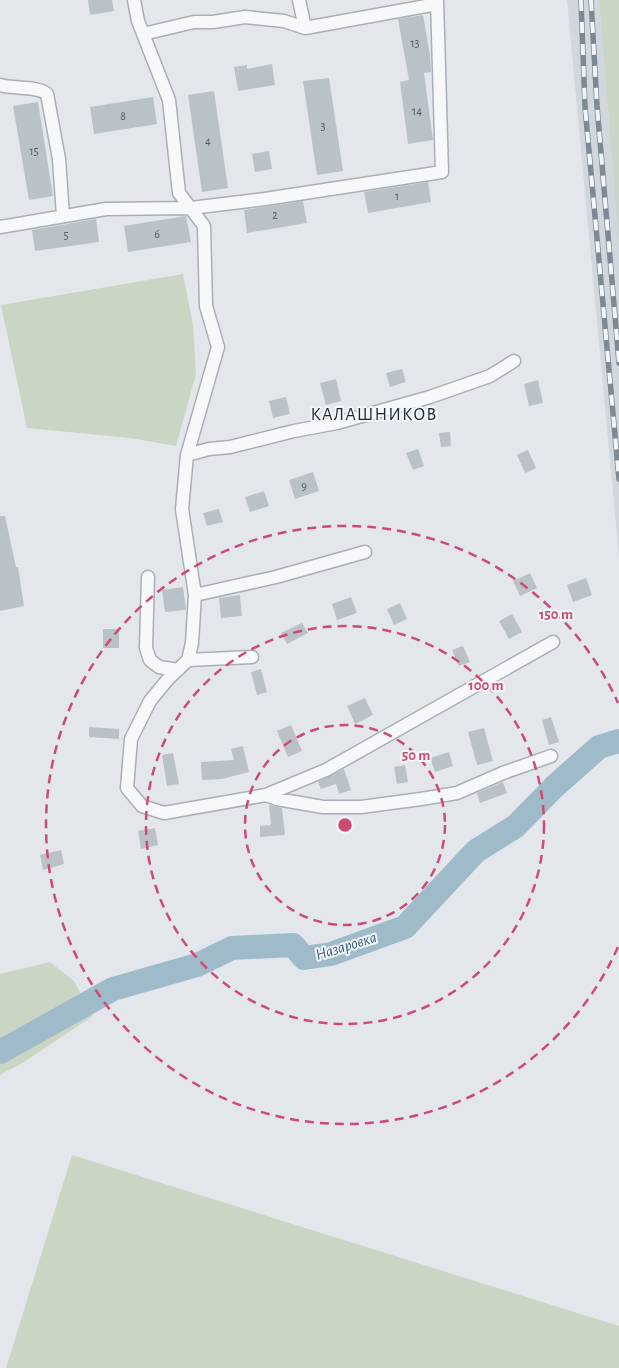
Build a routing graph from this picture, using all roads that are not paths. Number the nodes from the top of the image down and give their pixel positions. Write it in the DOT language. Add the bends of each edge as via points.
graph roads {
  1 [pos="134,0"];
  2 [pos="298,0"];
  3 [pos="437,2"];
  4 [pos="305,28"];
  5 [pos="143,34"];
  6 [pos="0,85"];
  7 [pos="191,208"];
  8 [pos="63,216"];
  9 [pos="0,227"];
  10 [pos="514,361"];
  11 [pos="187,455"];
  12 [pos="365,552"];
  13 [pos="148,577"];
  14 [pos="196,595"];
  15 [pos="554,642"];
  16 [pos="252,657"];
  17 [pos="188,660"];
  18 [pos="178,670"];
  19 [pos="551,756"];
  20 [pos="266,795"];
  1 -- 5 [label="street"];
  2 -- 4 [label="street"];
  3 -- 4 [label="street"];
  3 -- 7 [label="street" via="442,172"];
  4 -- 5 [label="street" via="284,21 245,17 194,22"];
  5 -- 7 [label="street" via="169,100 179,193"];
  6 -- 8 [label="street" via="47,94"];
  7 -- 8 [label="street" via="106,209"];
  7 -- 11 [label="street" via="204,226 206,306 218,347"];
  8 -- 9 [label="street"];
  10 -- 11 [label="street" via="490,376 430,397 337,423"];
  11 -- 14 [label="street" via="182,509"];
  12 -- 14 [label="street"];
  13 -- 18 [label="street" via="146,648 150,660 159,667"];
  14 -- 17 [label="street"];
  15 -- 20 [label="street" via="326,770"];
  16 -- 17 [label="street"];
  17 -- 18 [label="street"];
  18 -- 20 [label="street" via="150,701 131,739 127,788 142,806 164,813"];
  19 -- 20 [label="street" via="457,793 422,799 323,807"];
}
